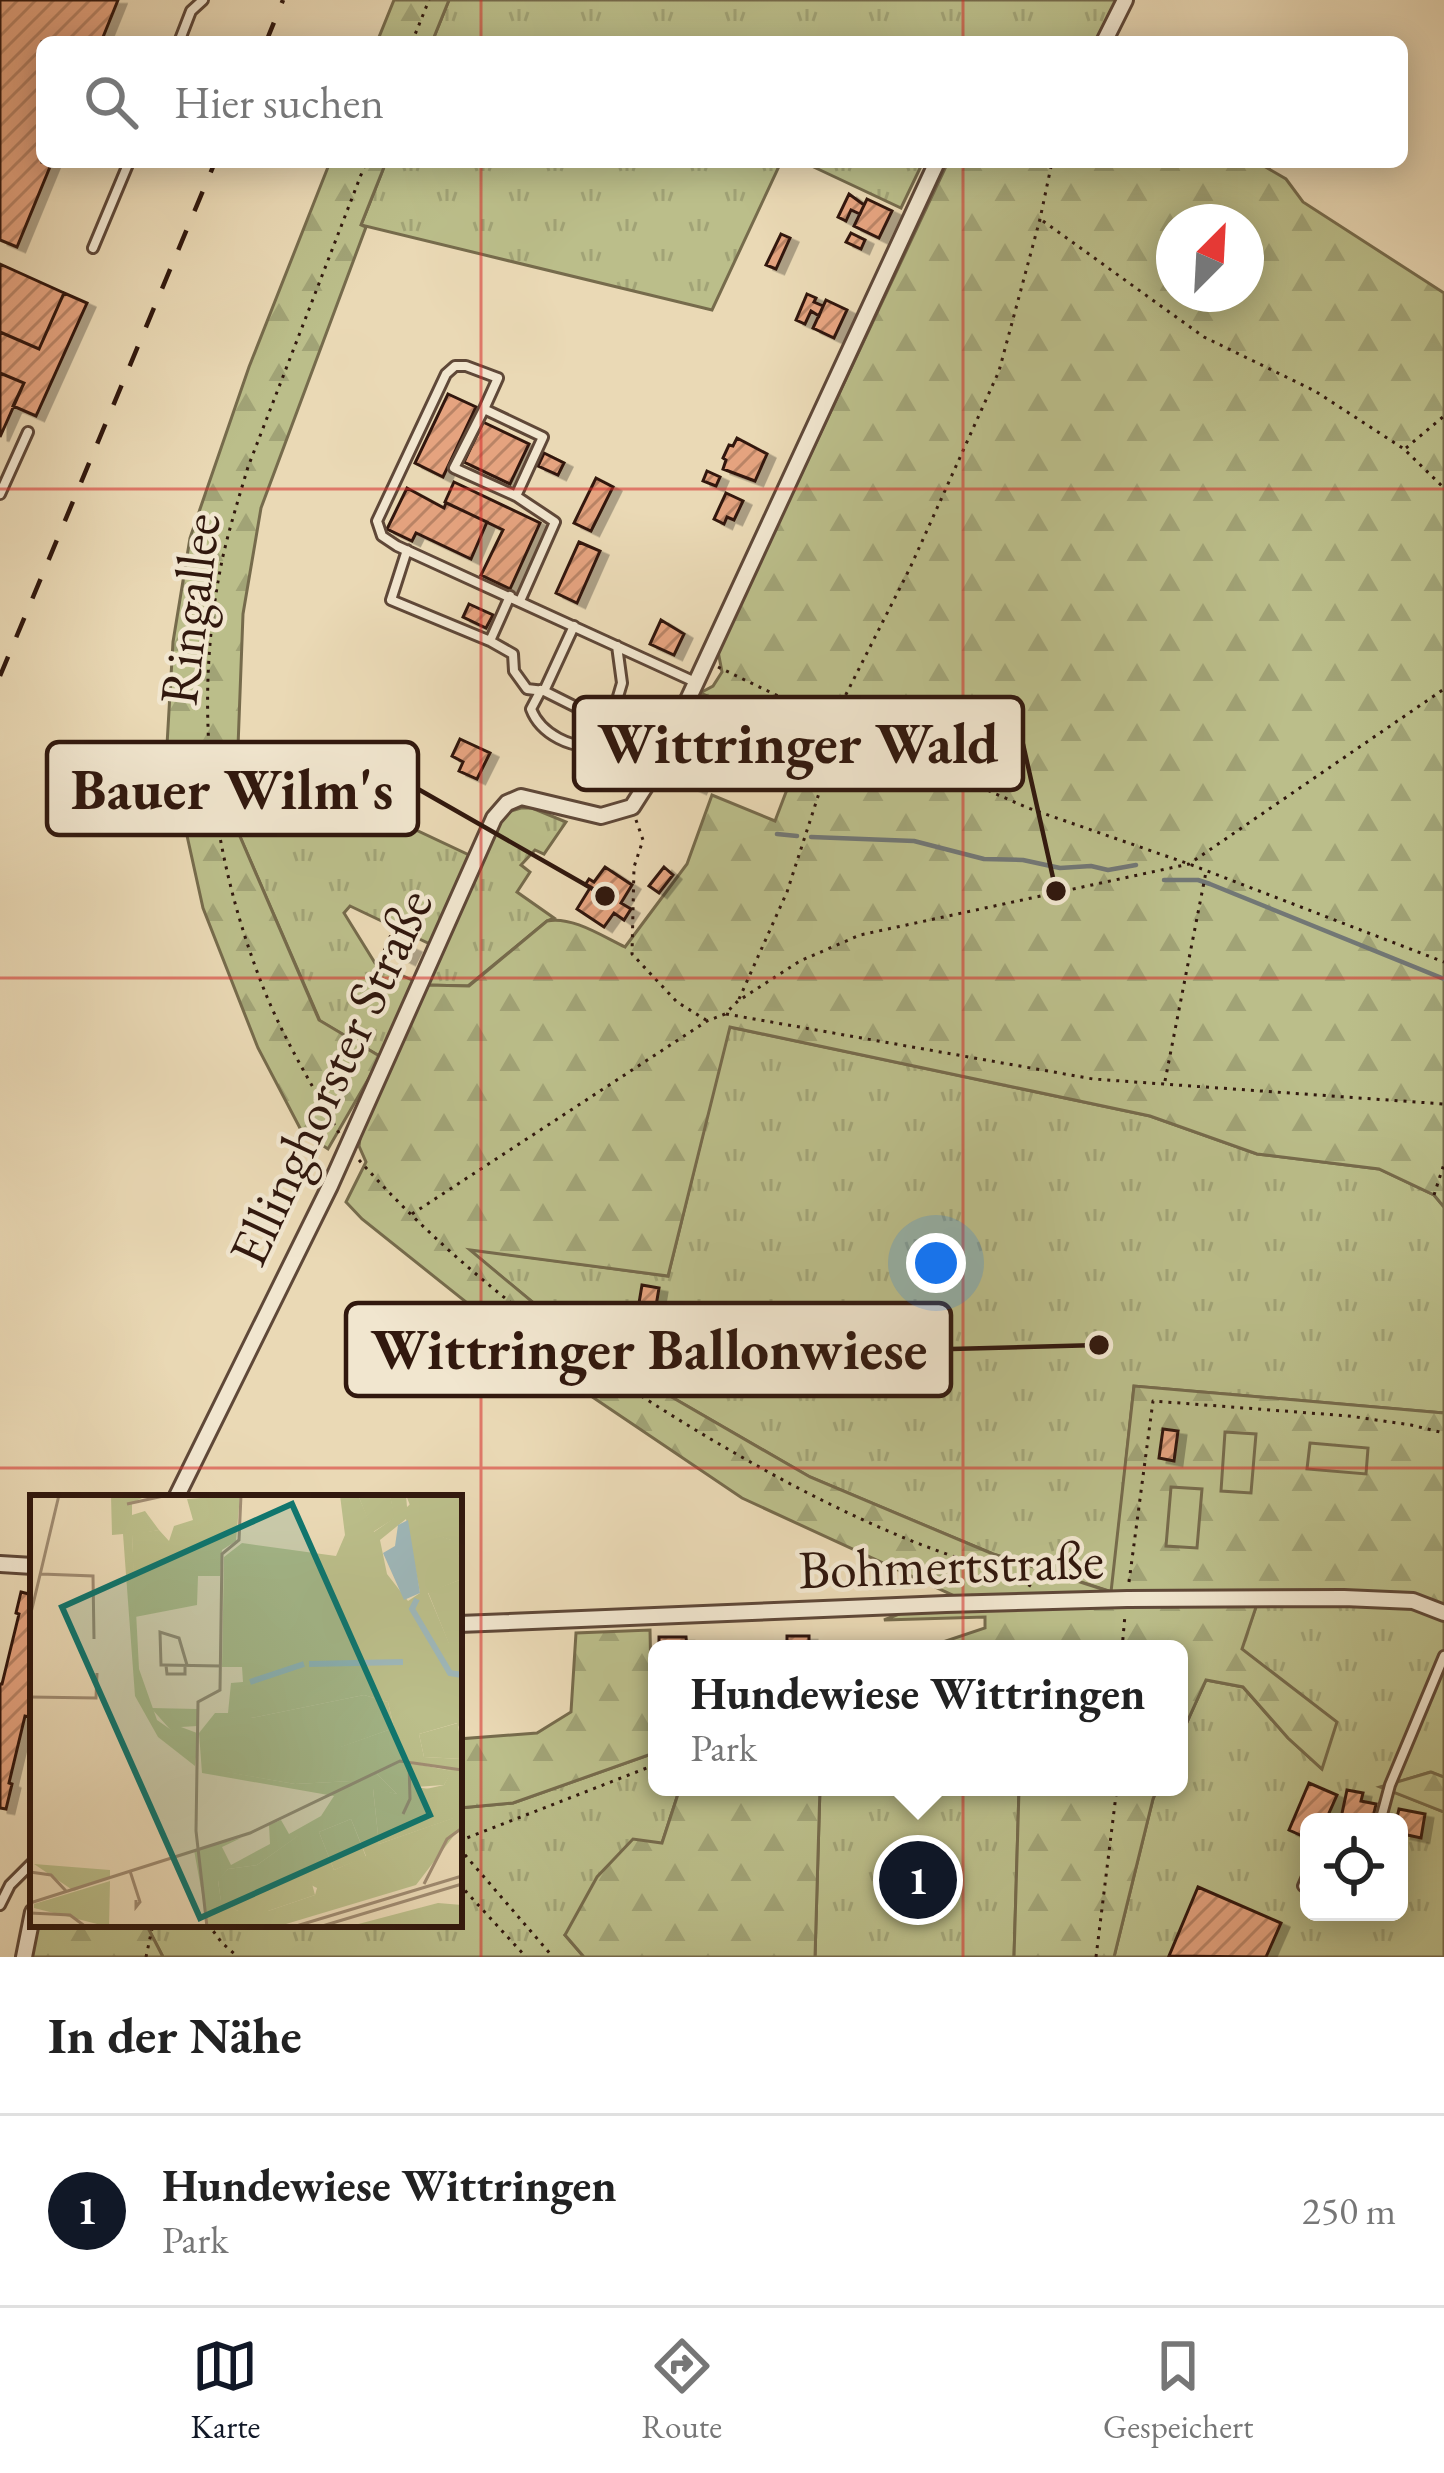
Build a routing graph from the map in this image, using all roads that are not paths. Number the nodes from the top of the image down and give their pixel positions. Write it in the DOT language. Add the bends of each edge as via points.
graph roads {
  1 [pos="203,0"];
  2 [pos="1125,0"];
  3 [pos="181,36"];
  4 [pos="1108,36"];
  5 [pos="126,168"];
  6 [pos="934,168"];
  7 [pos="93,248"];
  8 [pos="484,409"];
  9 [pos="28,432"];
  10 [pos="0,494"];
  11 [pos="517,496"];
  12 [pos="407,550"];
  13 [pos="515,599"];
  14 [pos="574,626"];
  15 [pos="490,641"];
  16 [pos="617,646"];
  17 [pos="695,682"];
  18 [pos="543,690"];
  19 [pos="608,718"];
  20 [pos="177,1495"];
  21 [pos="0,1564"];
  22 [pos="30,1566"];
  23 [pos="1444,1613"];
  24 [pos="462,1624"];
  25 [pos="1444,1656"];
  26 [pos="1382,1813"];
  27 [pos="30,1865"];
  28 [pos="0,1905"];
  29 [pos="30,1927"];
  30 [pos="24,1957"];
  1 -- 3 [label="lane"];
  2 -- 4 [label="street"];
  5 -- 7 [label="lane"];
  6 -- 17 [label="street"];
  8 -- 11 [label="lane" via="543,436"];
  8 -- 11 [label="lane" via="454,468"];
  8 -- 12 [label="lane" via="498,378 455,366 377,521 382,536"];
  9 -- 10 [label="lane"];
  11 -- 13 [label="lane" via="555,522"];
  12 -- 13 [label="lane"];
  12 -- 15 [label="lane" via="391,600"];
  13 -- 14 [label="lane"];
  13 -- 15 [label="lane"];
  14 -- 16 [label="lane"];
  14 -- 18 [label="lane"];
  15 -- 18 [label="lane" via="513,654 527,688"];
  16 -- 17 [label="lane"];
  16 -- 19 [label="lane" via="622,683"];
  17 -- 20 [label="street, Ellinghorster Straße" via="632,807 601,816 521,797 494,818 348,1148"];
  18 -- 19 [label="lane"];
  18 -- 19 [label="lane" via="531,709 546,732 587,747 598,743"];
  21 -- 22 [label="street"];
  23 -- 24 [label="street, Bohmertstraße" via="1413,1600 1126,1599"];
  25 -- 26 [label="lane"];
  27 -- 28 [label="lane"];
  29 -- 30 [label="street"];
}
